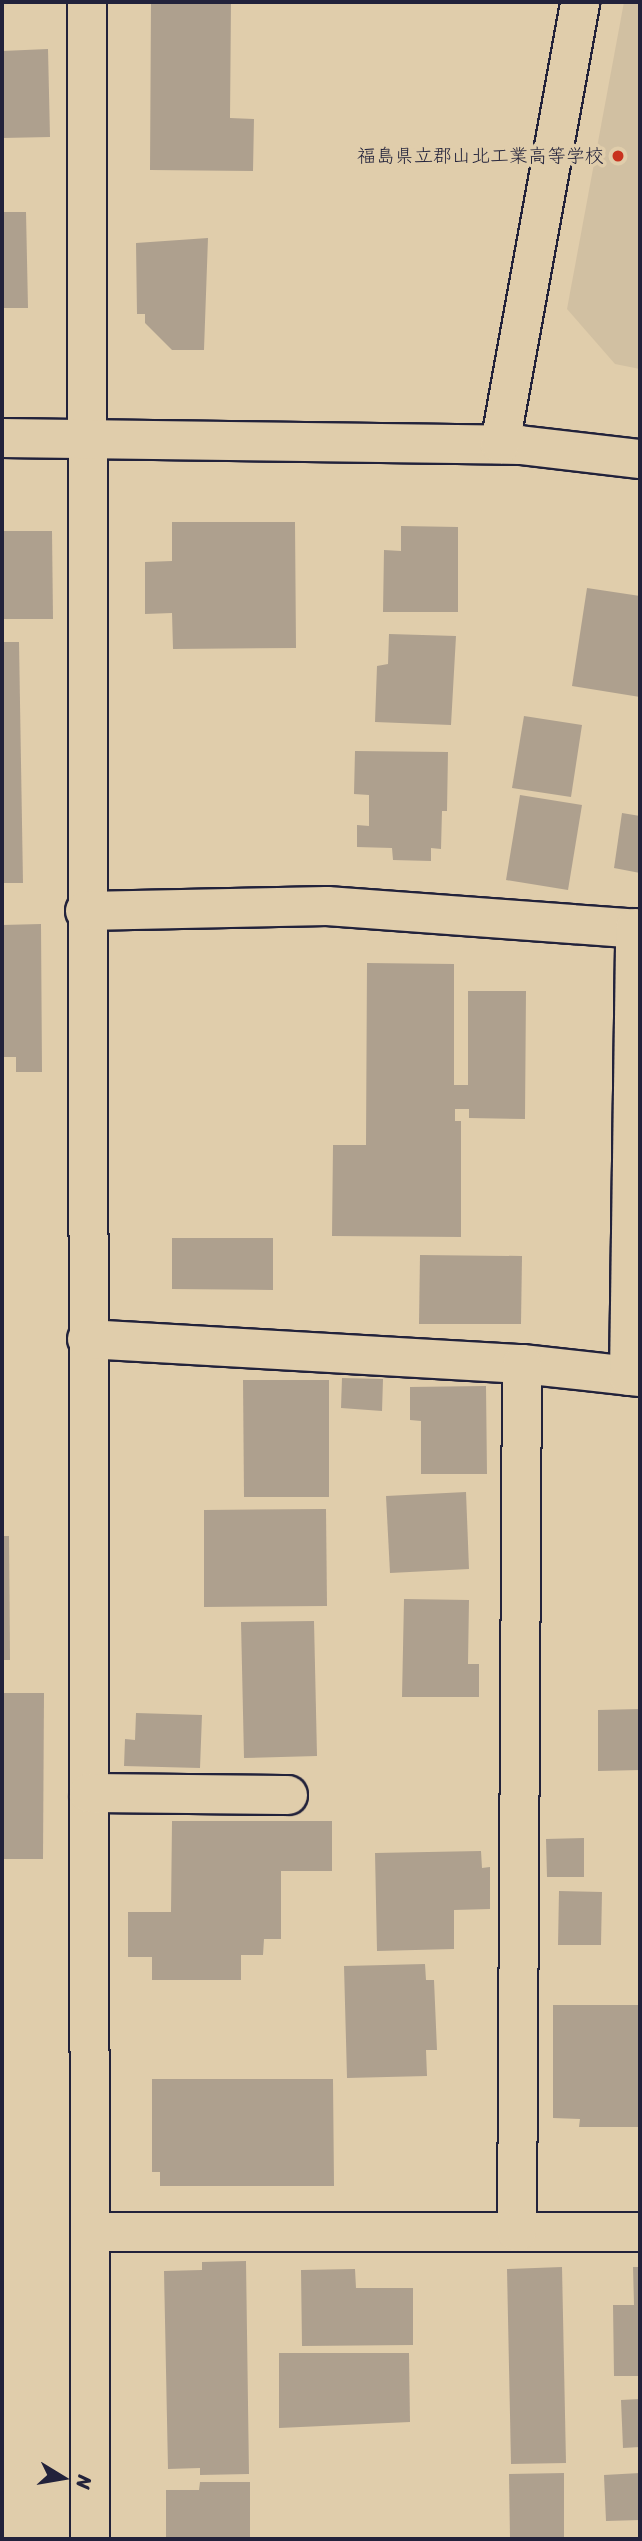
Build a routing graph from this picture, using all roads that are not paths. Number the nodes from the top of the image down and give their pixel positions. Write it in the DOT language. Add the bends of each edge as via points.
graph roads {
  1 [pos="87,2"];
  2 [pos="580,2"];
  3 [pos="2,438"];
  4 [pos="87,438"];
  5 [pos="500,444"];
  6 [pos="640,459"];
  7 [pos="85,911"];
  8 [pos="637,928"];
  9 [pos="87,1339"];
  10 [pos="522,1364"];
  11 [pos="635,1377"];
  12 [pos="89,1793"];
  13 [pos="288,1795"];
  14 [pos="92,2232"];
  15 [pos="517,2232"];
  16 [pos="640,2232"];
  17 [pos="90,2539"];
  1 -- 4 [label="street"];
  2 -- 5 [label="street"];
  3 -- 4 [label="street"];
  4 -- 5 [label="street"];
  4 -- 7 [label="street"];
  5 -- 6 [label="street"];
  7 -- 8 [label="street" via="327,906"];
  7 -- 9 [label="street"];
  8 -- 11 [label="street"];
  9 -- 10 [label="street"];
  9 -- 12 [label="street"];
  10 -- 11 [label="street"];
  10 -- 15 [label="street"];
  12 -- 13 [label="street"];
  12 -- 14 [label="street"];
  14 -- 15 [label="street"];
  14 -- 17 [label="street"];
  15 -- 16 [label="street"];
}
